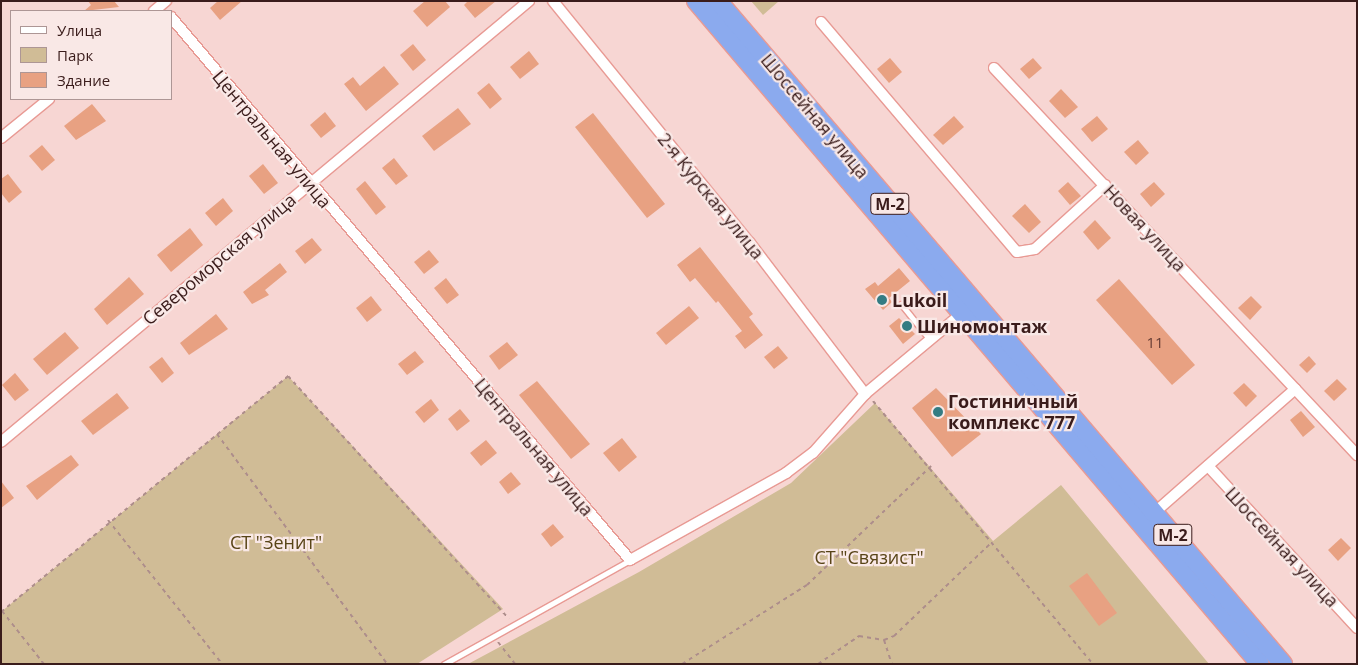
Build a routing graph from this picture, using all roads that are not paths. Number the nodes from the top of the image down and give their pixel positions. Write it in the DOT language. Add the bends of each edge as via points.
graph roads {
  1 [pos="529,1"];
  2 [pos="552,1"];
  3 [pos="696,1"];
  4 [pos="718,1"];
  5 [pos="172,18"];
  6 [pos="822,22"];
  7 [pos="994,68"];
  8 [pos="48,100"];
  9 [pos="1,138"];
  10 [pos="309,183"];
  11 [pos="1104,186"];
  12 [pos="901,304"];
  13 [pos="961,314"];
  14 [pos="930,340"];
  15 [pos="1295,389"];
  16 [pos="865,394"];
  17 [pos="1,442"];
  18 [pos="1357,454"];
  19 [pos="1208,466"];
  20 [pos="1154,513"];
  21 [pos="630,560"];
  22 [pos="1357,628"];
  23 [pos="444,664"];
  24 [pos="1260,664"];
  25 [pos="1283,664"];
  1 -- 10 [label="street, Североморская улица"];
  2 -- 16 [label="street, 2-я Курская улица" via="750,243"];
  3 -- 13 [label="highway, Шоссейная улица / М-2"];
  4 -- 20 [label="highway, Шоссейная улица / М-2"];
  5 -- 10 [label="street, Центральная улица"];
  6 -- 11 [label="street" via="1017,252 1035,249"];
  7 -- 11 [label="street, Новая улица"];
  8 -- 9 [label="street"];
  10 -- 17 [label="street, Североморская улица"];
  10 -- 21 [label="street, Центральная улица"];
  11 -- 15 [label="street, Новая улица"];
  12 -- 14 [label="lane"];
  13 -- 14 [label="street"];
  13 -- 24 [label="highway, Шоссейная улица / М-2"];
  14 -- 16 [label="street"];
  15 -- 18 [label="street, Новая улица"];
  15 -- 19 [label="street"];
  16 -- 21 [label="street" via="812,453 786,473"];
  19 -- 20 [label="street"];
  19 -- 22 [label="street, Шоссейная улица"];
  20 -- 25 [label="highway, Шоссейная улица / М-2"];
  21 -- 23 [label="lane"];
}
